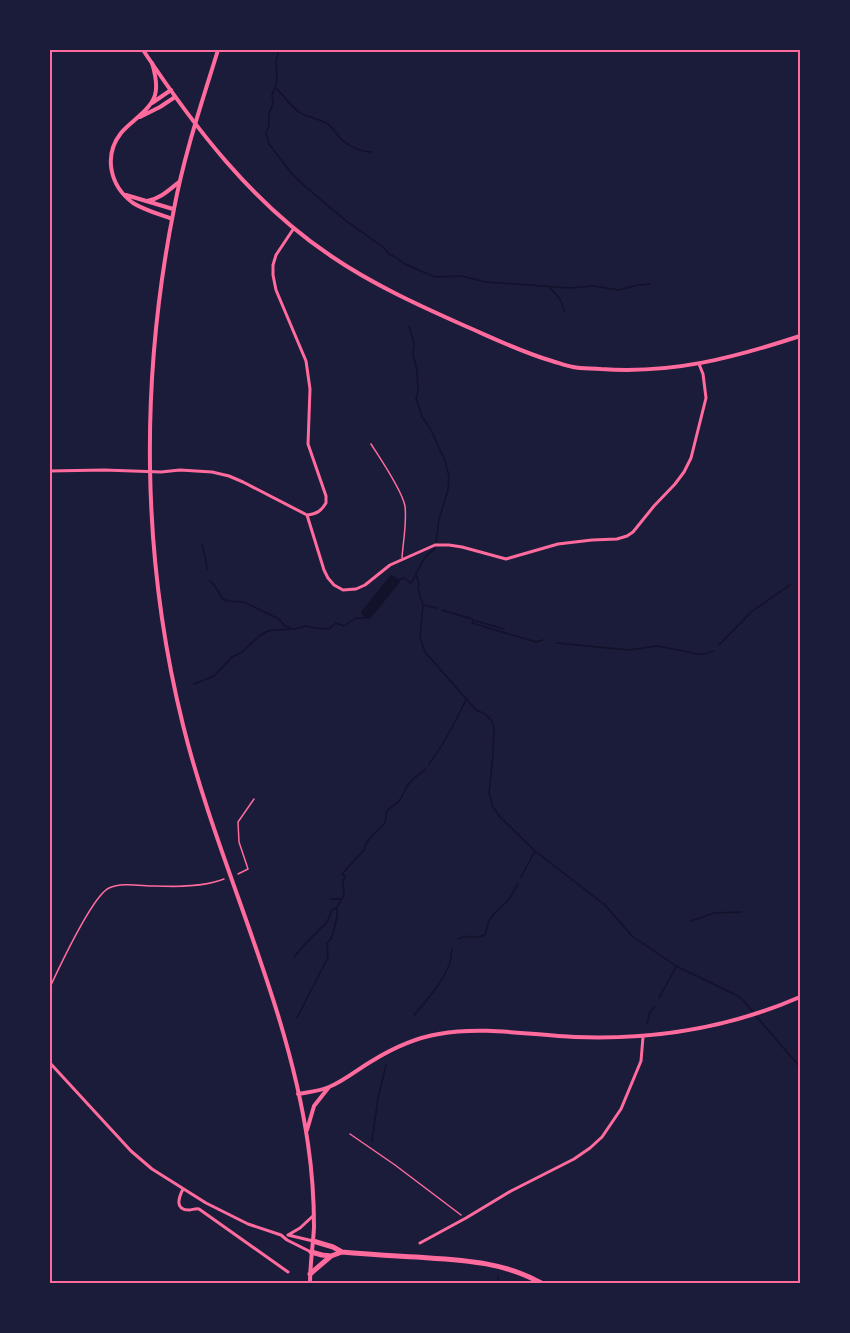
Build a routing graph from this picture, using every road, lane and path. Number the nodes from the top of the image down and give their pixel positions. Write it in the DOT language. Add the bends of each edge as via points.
graph roads {
  1 [pos="143,50"];
  2 [pos="218,50"];
  3 [pos="152,63"];
  4 [pos="171,90"];
  5 [pos="175,97"];
  6 [pos="150,105"];
  7 [pos="137,118"];
  8 [pos="180,182"];
  9 [pos="125,194"];
  10 [pos="145,201"];
  11 [pos="174,209"];
  12 [pos="172,219"];
  13 [pos="294,228"];
  14 [pos="801,336"];
  15 [pos="699,364"];
  16 [pos="371,444"];
  17 [pos="50,471"];
  18 [pos="307,515"];
  19 [pos="402,559"];
  20 [pos="254,799"];
  21 [pos="238,874"];
  22 [pos="224,879"];
  23 [pos="50,987"];
  24 [pos="801,997"];
  25 [pos="643,1036"];
  26 [pos="50,1063"];
  27 [pos="329,1087"];
  28 [pos="298,1094"];
  29 [pos="306,1134"];
  30 [pos="350,1134"];
  31 [pos="183,1189"];
  32 [pos="314,1215"];
  33 [pos="466,1218"];
  34 [pos="281,1235"];
  35 [pos="288,1235"];
  36 [pos="313,1241"];
  37 [pos="420,1243"];
  38 [pos="311,1252"];
  39 [pos="342,1252"];
  40 [pos="330,1256"];
  41 [pos="288,1272"];
  42 [pos="310,1274"];
  43 [pos="310,1284"];
  44 [pos="543,1284"];
  1 -- 3 [label="main road"];
  2 -- 8 [label="main road"];
  3 -- 4 [label="main road"];
  3 -- 6 [label="main road" via="156,89"];
  4 -- 5 [label="main road"];
  4 -- 6 [label="main road"];
  5 -- 7 [label="main road"];
  5 -- 13 [label="main road" via="247,185"];
  6 -- 7 [label="main road"];
  7 -- 9 [label="main road" via="120,134 111,156 113,178"];
  8 -- 10 [label="main road" via="154,200"];
  8 -- 11 [label="main road"];
  9 -- 10 [label="main road"];
  9 -- 12 [label="main road" via="140,207"];
  10 -- 11 [label="main road"];
  11 -- 12 [label="main road"];
  12 -- 28 [label="main road" via="154,342 150,441 162,618 175,692 193,760 273,998"];
  13 -- 15 [label="main road" via="330,256 384,288 528,354 574,367 621,370"];
  13 -- 18 [label="street" via="276,255 273,275 308,373 308,444 326,503 320,512"];
  14 -- 15 [label="main road"];
  15 -- 19 [label="street" via="706,398 691,458 675,484 627,537 558,544 506,559 462,547 435,545"];
  16 -- 19 [label="lane" via="405,506"];
  17 -- 18 [label="street" via="212,472 260,490"];
  18 -- 19 [label="street" via="324,570 334,585 344,590 365,585"];
  20 -- 21 [label="lane" via="238,822 239,842 248,869"];
  22 -- 23 [label="lane" via="181,887 110,888 76,934"];
  24 -- 25 [label="main road" via="749,1016"];
  25 -- 27 [label="main road" via="464,1031 440,1034 392,1049"];
  25 -- 33 [label="street" via="636,1074 621,1109 602,1137 582,1155"];
  26 -- 31 [label="street" via="131,1151"];
  27 -- 28 [label="main road"];
  27 -- 29 [label="main road" via="314,1106"];
  28 -- 29 [label="main road"];
  29 -- 32 [label="main road"];
  30 -- 33 [label="path"];
  31 -- 34 [label="street" via="231,1216"];
  31 -- 41 [label="street" via="178,1197 182,1208 200,1209"];
  32 -- 35 [label="street"];
  32 -- 36 [label="main road"];
  33 -- 37 [label="street"];
  34 -- 35 [label="street"];
  34 -- 38 [label="street"];
  35 -- 36 [label="street"];
  36 -- 38 [label="main road"];
  36 -- 39 [label="highway"];
  38 -- 40 [label="highway"];
  38 -- 42 [label="main road"];
  39 -- 40 [label="highway"];
  39 -- 44 [label="highway" via="481,1262 517,1271"];
  40 -- 42 [label="highway"];
  42 -- 43 [label="main road"];
}
